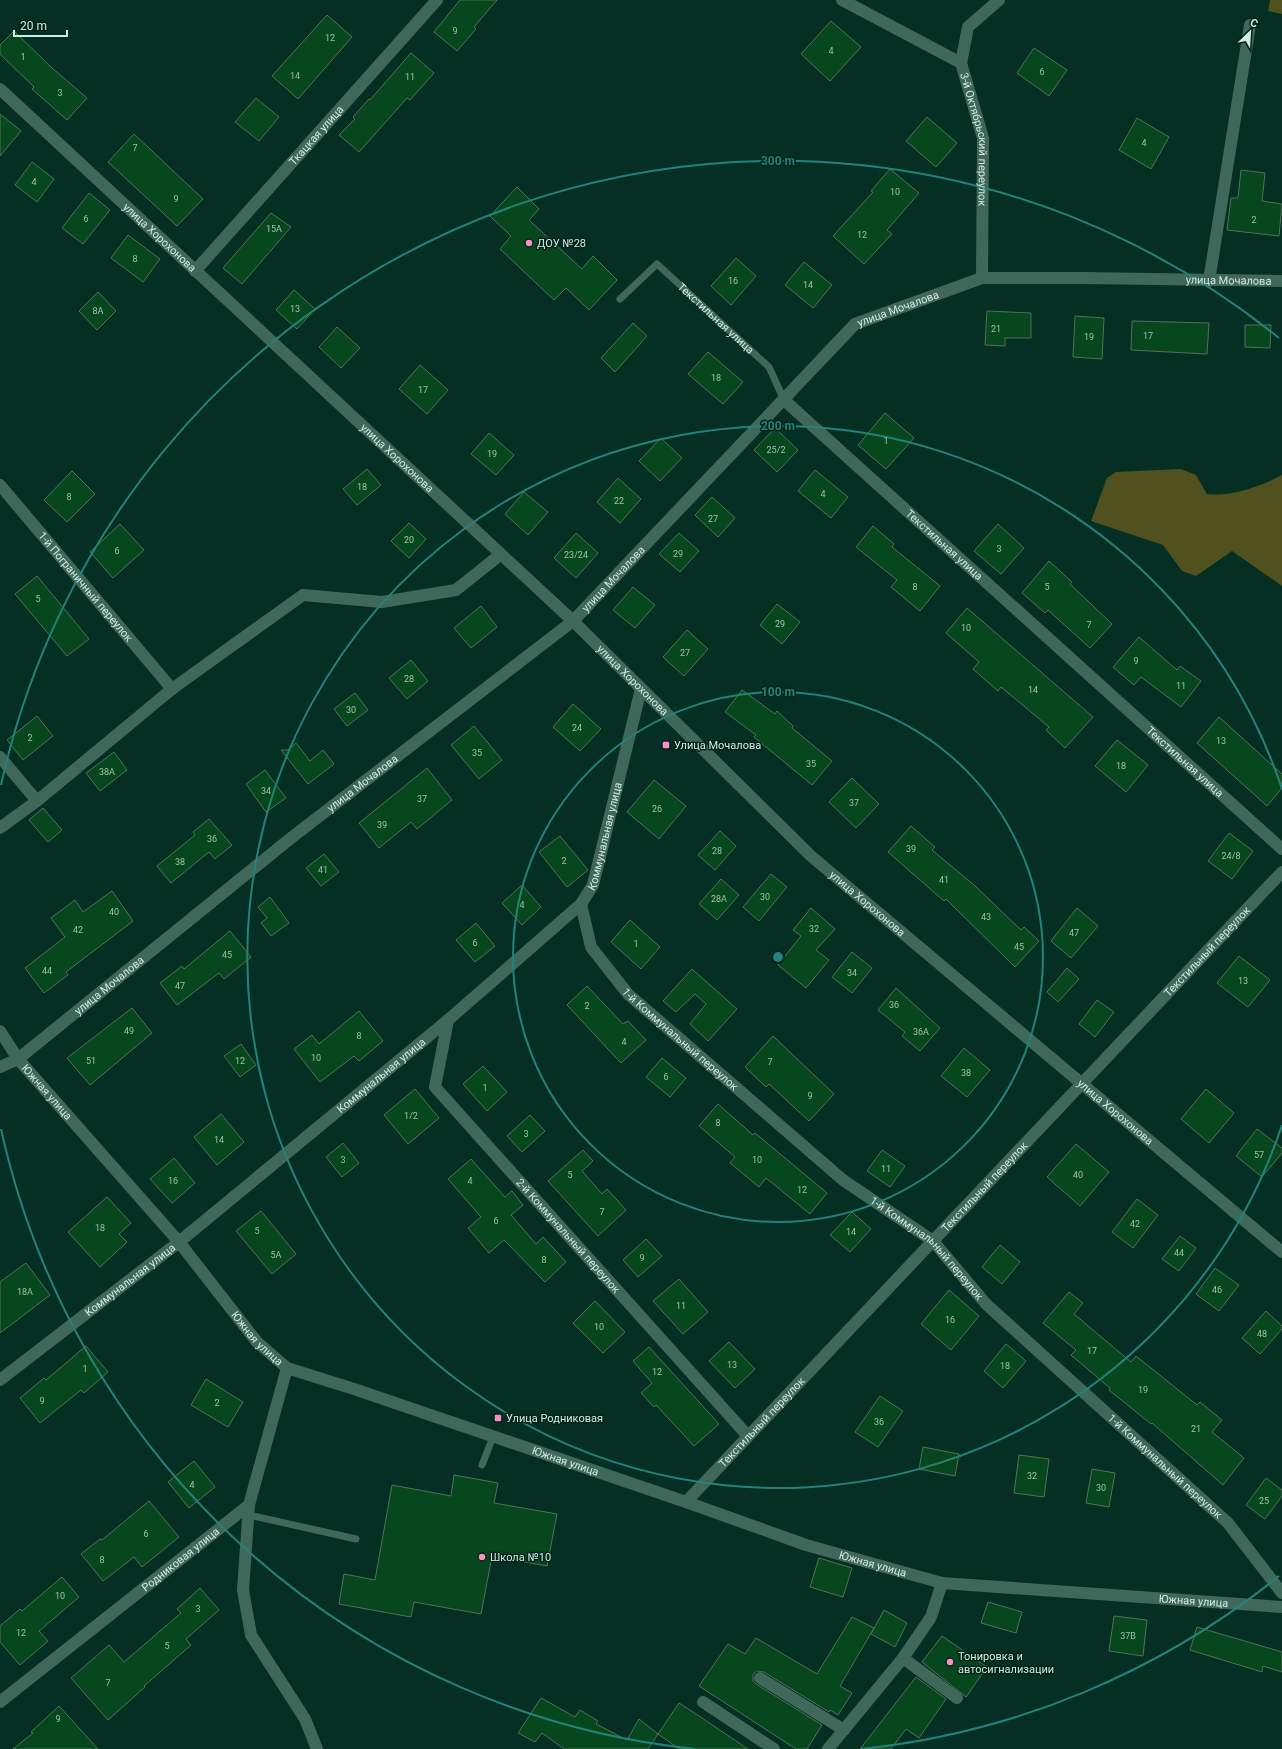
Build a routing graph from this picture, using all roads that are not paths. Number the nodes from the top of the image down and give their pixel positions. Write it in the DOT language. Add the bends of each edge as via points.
graph roads {
  1 [pos="437,0"];
  2 [pos="842,0"];
  3 [pos="999,0"];
  4 [pos="1250,25"];
  5 [pos="961,63"];
  6 [pos="0,89"];
  7 [pos="195,271"];
  8 [pos="982,278"];
  9 [pos="1209,281"];
  10 [pos="1282,281"];
  11 [pos="620,299"];
  12 [pos="784,400"];
  13 [pos="0,485"];
  14 [pos="501,554"];
  15 [pos="573,621"];
  16 [pos="172,689"];
  17 [pos="641,689"];
  18 [pos="0,757"];
  19 [pos="37,801"];
  20 [pos="0,828"];
  21 [pos="1282,849"];
  22 [pos="1282,872"];
  23 [pos="580,904"];
  24 [pos="448,1020"];
  25 [pos="0,1032"];
  26 [pos="18,1059"];
  27 [pos="0,1068"];
  28 [pos="1082,1085"];
  29 [pos="933,1241"];
  30 [pos="179,1242"];
  31 [pos="1282,1252"];
  32 [pos="287,1368"];
  33 [pos="0,1380"];
  34 [pos="747,1435"];
  35 [pos="493,1438"];
  36 [pos="482,1465"];
  37 [pos="686,1502"];
  38 [pos="249,1510"];
  39 [pos="356,1539"];
  40 [pos="942,1583"];
  41 [pos="1282,1593"];
  42 [pos="1282,1607"];
  43 [pos="903,1658"];
  44 [pos="760,1678"];
  45 [pos="957,1698"];
  46 [pos="0,1702"];
  47 [pos="703,1702"];
  48 [pos="844,1730"];
  49 [pos="317,1749"];
  50 [pos="774,1749"];
  51 [pos="828,1749"];
  1 -- 7 [label="street, Ткацкая улица"];
  2 -- 5 [label="street, 3-й Октябрьский переулок"];
  3 -- 5 [label="street" via="968,27"];
  4 -- 9 [label="street"];
  5 -- 8 [label="street, 3-й Октябрьский переулок" via="983,138"];
  6 -- 7 [label="street, улица Хорохонова"];
  7 -- 14 [label="street, улица Хорохонова"];
  8 -- 9 [label="street, улица Мочалова"];
  8 -- 12 [label="street, улица Мочалова" via="855,324"];
  9 -- 10 [label="street, улица Мочалова"];
  11 -- 12 [label="lane, Текстильная улица" via="657,264 769,367"];
  12 -- 15 [label="street, улица Мочалова"];
  12 -- 21 [label="street, Текстильная улица"];
  13 -- 16 [label="street, 1-й Пограничный переулок"];
  14 -- 15 [label="street, улица Хорохонова"];
  14 -- 16 [label="street" via="456,590 382,602 304,595"];
  15 -- 17 [label="street, улица Хорохонова"];
  15 -- 26 [label="street, улица Мочалова" via="291,838"];
  16 -- 19 [label="street"];
  17 -- 23 [label="street, Коммунальная улица" via="593,885"];
  17 -- 28 [label="street, улица Хорохонова" via="811,856"];
  18 -- 19 [label="street"];
  19 -- 20 [label="street"];
  22 -- 28 [label="street, Текстильный переулок"];
  23 -- 24 [label="street, Коммунальная улица"];
  23 -- 29 [label="street, 1-й Коммунальный переулок" via="591,947 628,994 843,1180"];
  24 -- 30 [label="street, Коммунальная улица"];
  24 -- 34 [label="street, 2-й Коммунальный переулок" via="435,1087"];
  25 -- 26 [label="street, Южная улица"];
  26 -- 27 [label="street, улица Мочалова"];
  26 -- 30 [label="street, Южная улица"];
  28 -- 29 [label="street, Текстильный переулок"];
  28 -- 31 [label="street, улица Хорохонова"];
  29 -- 34 [label="street, Текстильный переулок"];
  29 -- 41 [label="street, 1-й Коммунальный переулок" via="986,1304 1228,1523"];
  30 -- 32 [label="street, Южная улица" via="257,1342"];
  30 -- 33 [label="street, Коммунальная улица"];
  32 -- 35 [label="street, Южная улица"];
  32 -- 38 [label="street"];
  34 -- 37 [label="street, Текстильный переулок"];
  35 -- 36 [label="lane"];
  35 -- 37 [label="street, Южная улица"];
  37 -- 40 [label="street, Южная улица" via="806,1545"];
  38 -- 39 [label="lane"];
  38 -- 46 [label="street, Родниковая улица"];
  38 -- 49 [label="street" via="243,1590 251,1635 306,1719"];
  40 -- 42 [label="street, Южная улица"];
  40 -- 43 [label="street" via="931,1617"];
  43 -- 45 [label="street"];
  43 -- 48 [label="street"];
  44 -- 48 [label="street"];
  47 -- 50 [label="street"];
  48 -- 51 [label="street"];
}
